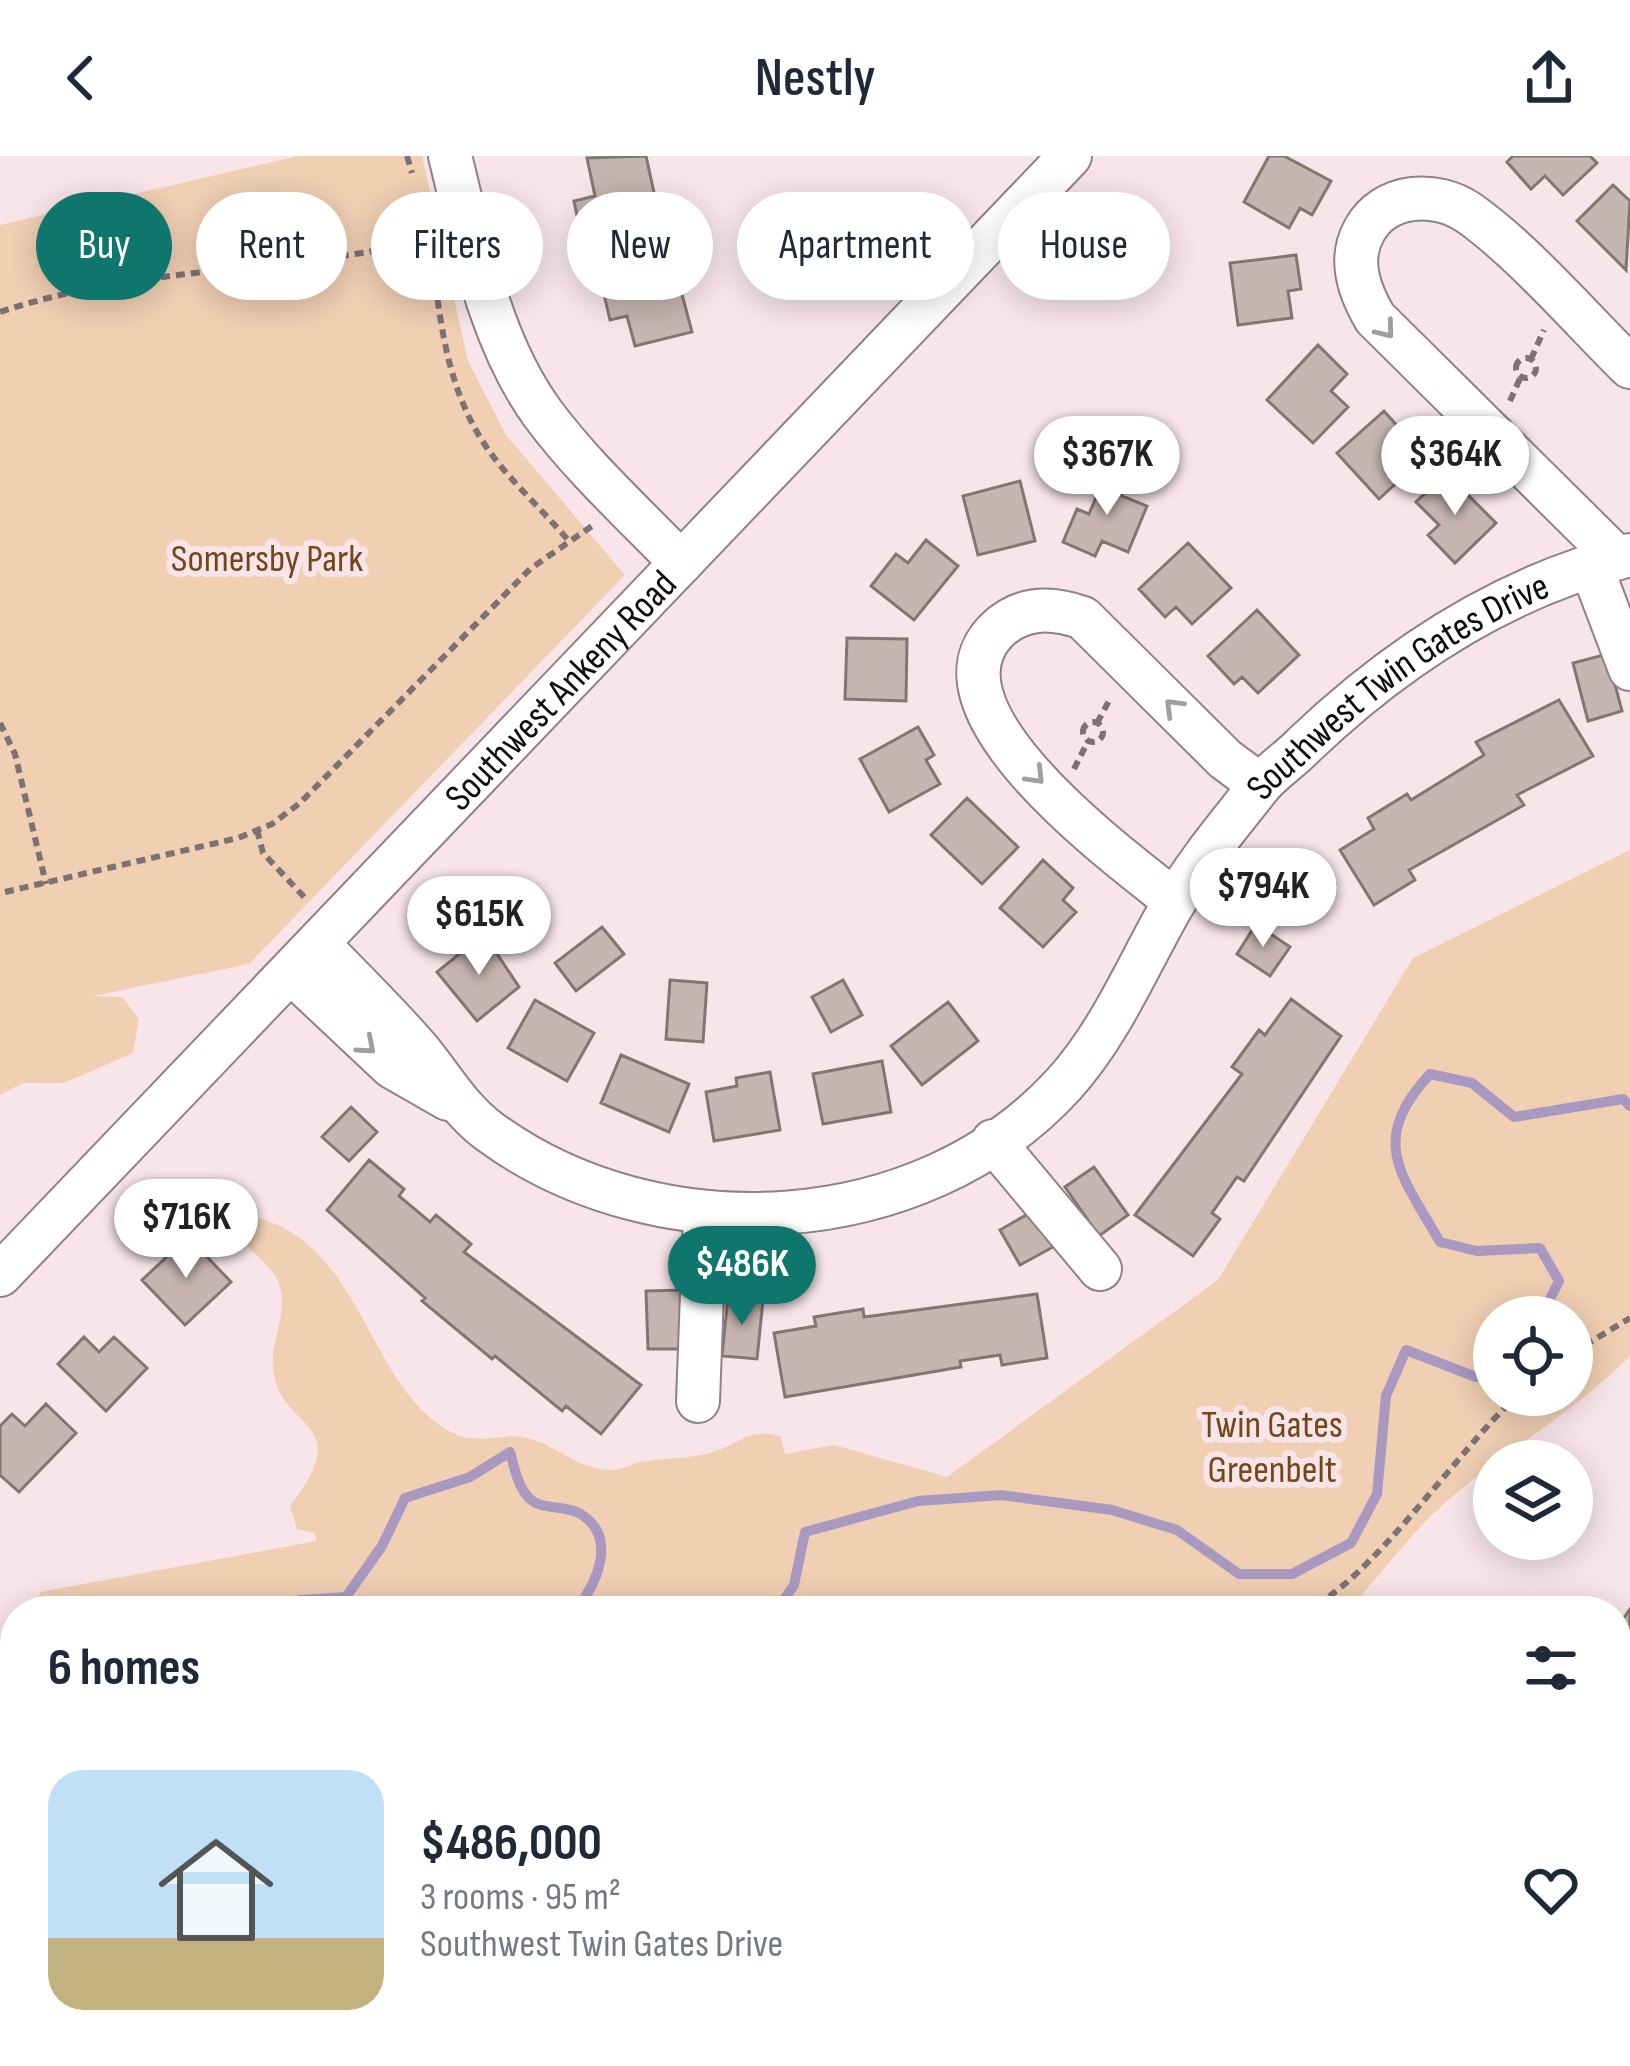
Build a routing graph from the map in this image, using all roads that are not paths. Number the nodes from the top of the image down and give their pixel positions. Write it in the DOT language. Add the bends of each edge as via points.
graph roads {
  1 [pos="450,156"];
  2 [pos="1070,156"];
  3 [pos="1630,367"];
  4 [pos="1613,560"];
  5 [pos="681,563"];
  6 [pos="1630,669"];
  7 [pos="1260,784"];
  8 [pos="1175,901"];
  9 [pos="305,959"];
  10 [pos="993,1141"];
  11 [pos="705,1215"];
  12 [pos="1100,1269"];
  13 [pos="0,1275"];
  14 [pos="698,1401"];
  1 -- 5 [label="street" via="496,324 518,373 543,413"];
  2 -- 5 [label="street, Southwest Ankeny Road"];
  3 -- 4 [label="street, one-way" via="1468,212 1422,198 1396,201 1360,238 1358,279 1375,318"];
  4 -- 6 [label="street"];
  4 -- 7 [label="street, Southwest Twin Gates Drive" via="1478,614 1412,655"];
  5 -- 9 [label="street, Southwest Ankeny Road"];
  7 -- 8 [label="street, Southwest Twin Gates Drive"];
  7 -- 8 [label="street, one-way" via="1082,618 1036,610 990,639 977,685 995,732"];
  8 -- 10 [label="street, Southwest Twin Gates Drive" via="1096,1043 1063,1085"];
  9 -- 11 [label="street, Southwest Twin Gates Drive" via="422,1053 454,1101 524,1155 581,1184"];
  9 -- 13 [label="street, Southwest Ankeny Road"];
  10 -- 11 [label="street, Southwest Twin Gates Drive" via="878,1195 766,1216"];
  10 -- 12 [label="street"];
  11 -- 14 [label="street"];
}
